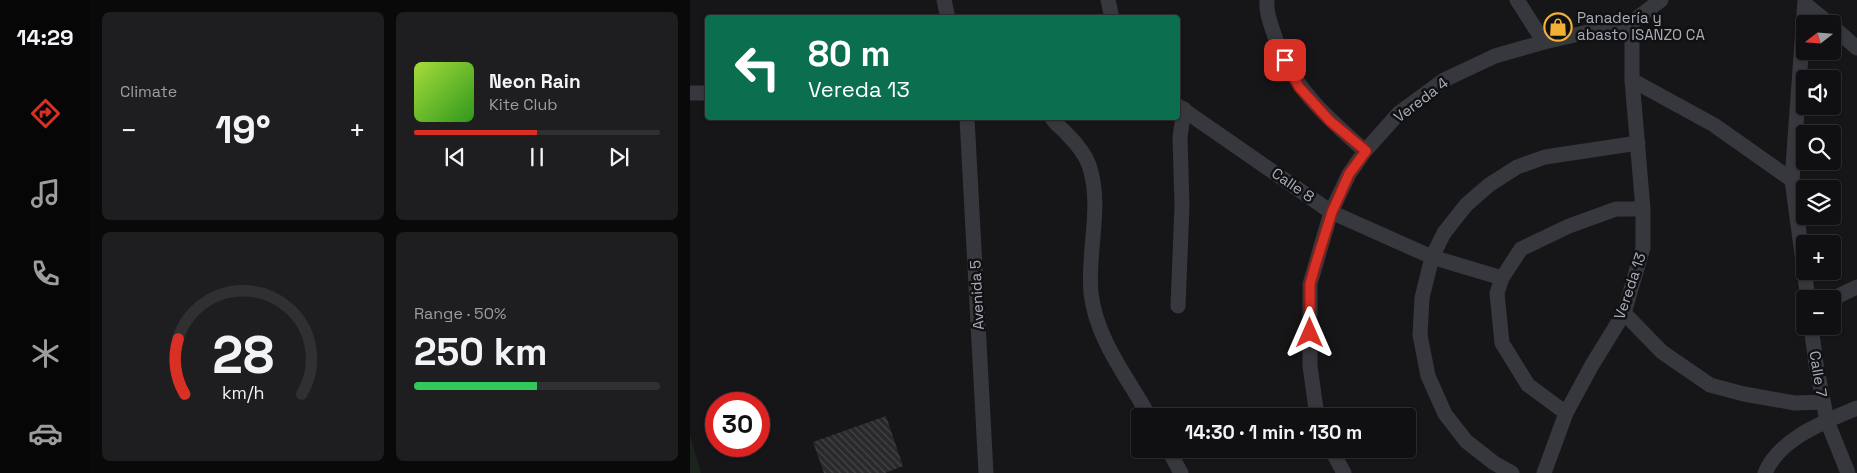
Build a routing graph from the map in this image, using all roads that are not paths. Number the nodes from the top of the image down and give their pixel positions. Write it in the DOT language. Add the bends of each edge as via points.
graph roads {
  1 [pos="944,0"];
  2 [pos="1108,0"];
  3 [pos="1268,0"];
  4 [pos="1517,0"];
  5 [pos="1661,0"];
  6 [pos="1805,2"];
  7 [pos="947,15"];
  8 [pos="1111,15"];
  9 [pos="1820,15"];
  10 [pos="1632,22"];
  11 [pos="1841,34"];
  12 [pos="1544,42"];
  13 [pos="1857,48"];
  14 [pos="1632,80"];
  15 [pos="690,93"];
  16 [pos="705,93"];
  17 [pos="1181,107"];
  18 [pos="967,120"];
  19 [pos="1053,120"];
  20 [pos="1638,143"];
  21 [pos="1366,151"];
  22 [pos="1792,180"];
  23 [pos="1643,209"];
  24 [pos="1332,212"];
  25 [pos="1432,257"];
  26 [pos="1502,278"];
  27 [pos="1857,288"];
  28 [pos="1807,290"];
  29 [pos="1841,296"];
  30 [pos="1178,306"];
  31 [pos="1624,313"];
  32 [pos="1812,335"];
  33 [pos="1822,402"];
  34 [pos="1144,408"];
  35 [pos="1316,408"];
  36 [pos="1857,408"];
  37 [pos="1566,413"];
  38 [pos="1827,420"];
  39 [pos="1173,458"];
  40 [pos="1336,458"];
  41 [pos="986,473"];
  42 [pos="1181,473"];
  43 [pos="1344,473"];
  44 [pos="1512,473"];
  45 [pos="1544,473"];
  46 [pos="1765,473"];
  47 [pos="1848,473"];
  1 -- 7 [label="street"];
  2 -- 8 [label="street"];
  3 -- 21 [label="street" via="1266,11 1278,47 1299,87 1330,121"];
  4 -- 12 [label="street"];
  5 -- 10 [label="street, Vereda 4"];
  6 -- 9 [label="street"];
  6 -- 22 [label="street"];
  10 -- 12 [label="street, Vereda 4"];
  10 -- 14 [label="street, Vereda 13"];
  11 -- 13 [label="street"];
  12 -- 21 [label="street, Vereda 4" via="1495,56 1444,80 1399,113"];
  14 -- 20 [label="street, Vereda 13"];
  14 -- 22 [label="street" via="1714,125"];
  15 -- 16 [label="street"];
  17 -- 24 [label="street, Calle 8"];
  17 -- 30 [label="street"];
  18 -- 41 [label="street, Avenida 5"];
  19 -- 34 [label="street" via="1088,162 1094,185 1093,301 1104,340"];
  20 -- 23 [label="street, Vereda 13"];
  20 -- 25 [label="street" via="1545,157 1517,168 1489,185 1466,205 1444,233"];
  21 -- 24 [label="street, Vereda 4" via="1349,174"];
  22 -- 28 [label="street"];
  23 -- 26 [label="street" via="1616,209 1568,226 1521,249"];
  23 -- 31 [label="street, Vereda 13" via="1643,248"];
  24 -- 25 [label="street, Calle 8"];
  24 -- 35 [label="street, Vereda 4" via="1310,284 1310,366"];
  25 -- 26 [label="street, Calle 8"];
  25 -- 44 [label="street" via="1422,298 1420,335 1428,376 1445,414 1466,441"];
  26 -- 37 [label="street" via="1497,293 1502,343 1528,385"];
  27 -- 29 [label="street"];
  31 -- 33 [label="street" via="1662,352 1710,385 1795,403"];
  31 -- 37 [label="street, Vereda 13"];
  32 -- 33 [label="street, Calle 7"];
  33 -- 38 [label="street, Calle 7"];
  36 -- 38 [label="street"];
  37 -- 45 [label="street, Vereda 13"];
  38 -- 46 [label="street" via="1796,438 1770,460"];
  38 -- 47 [label="street, Calle 7"];
  39 -- 42 [label="street"];
  40 -- 43 [label="street"];
}
